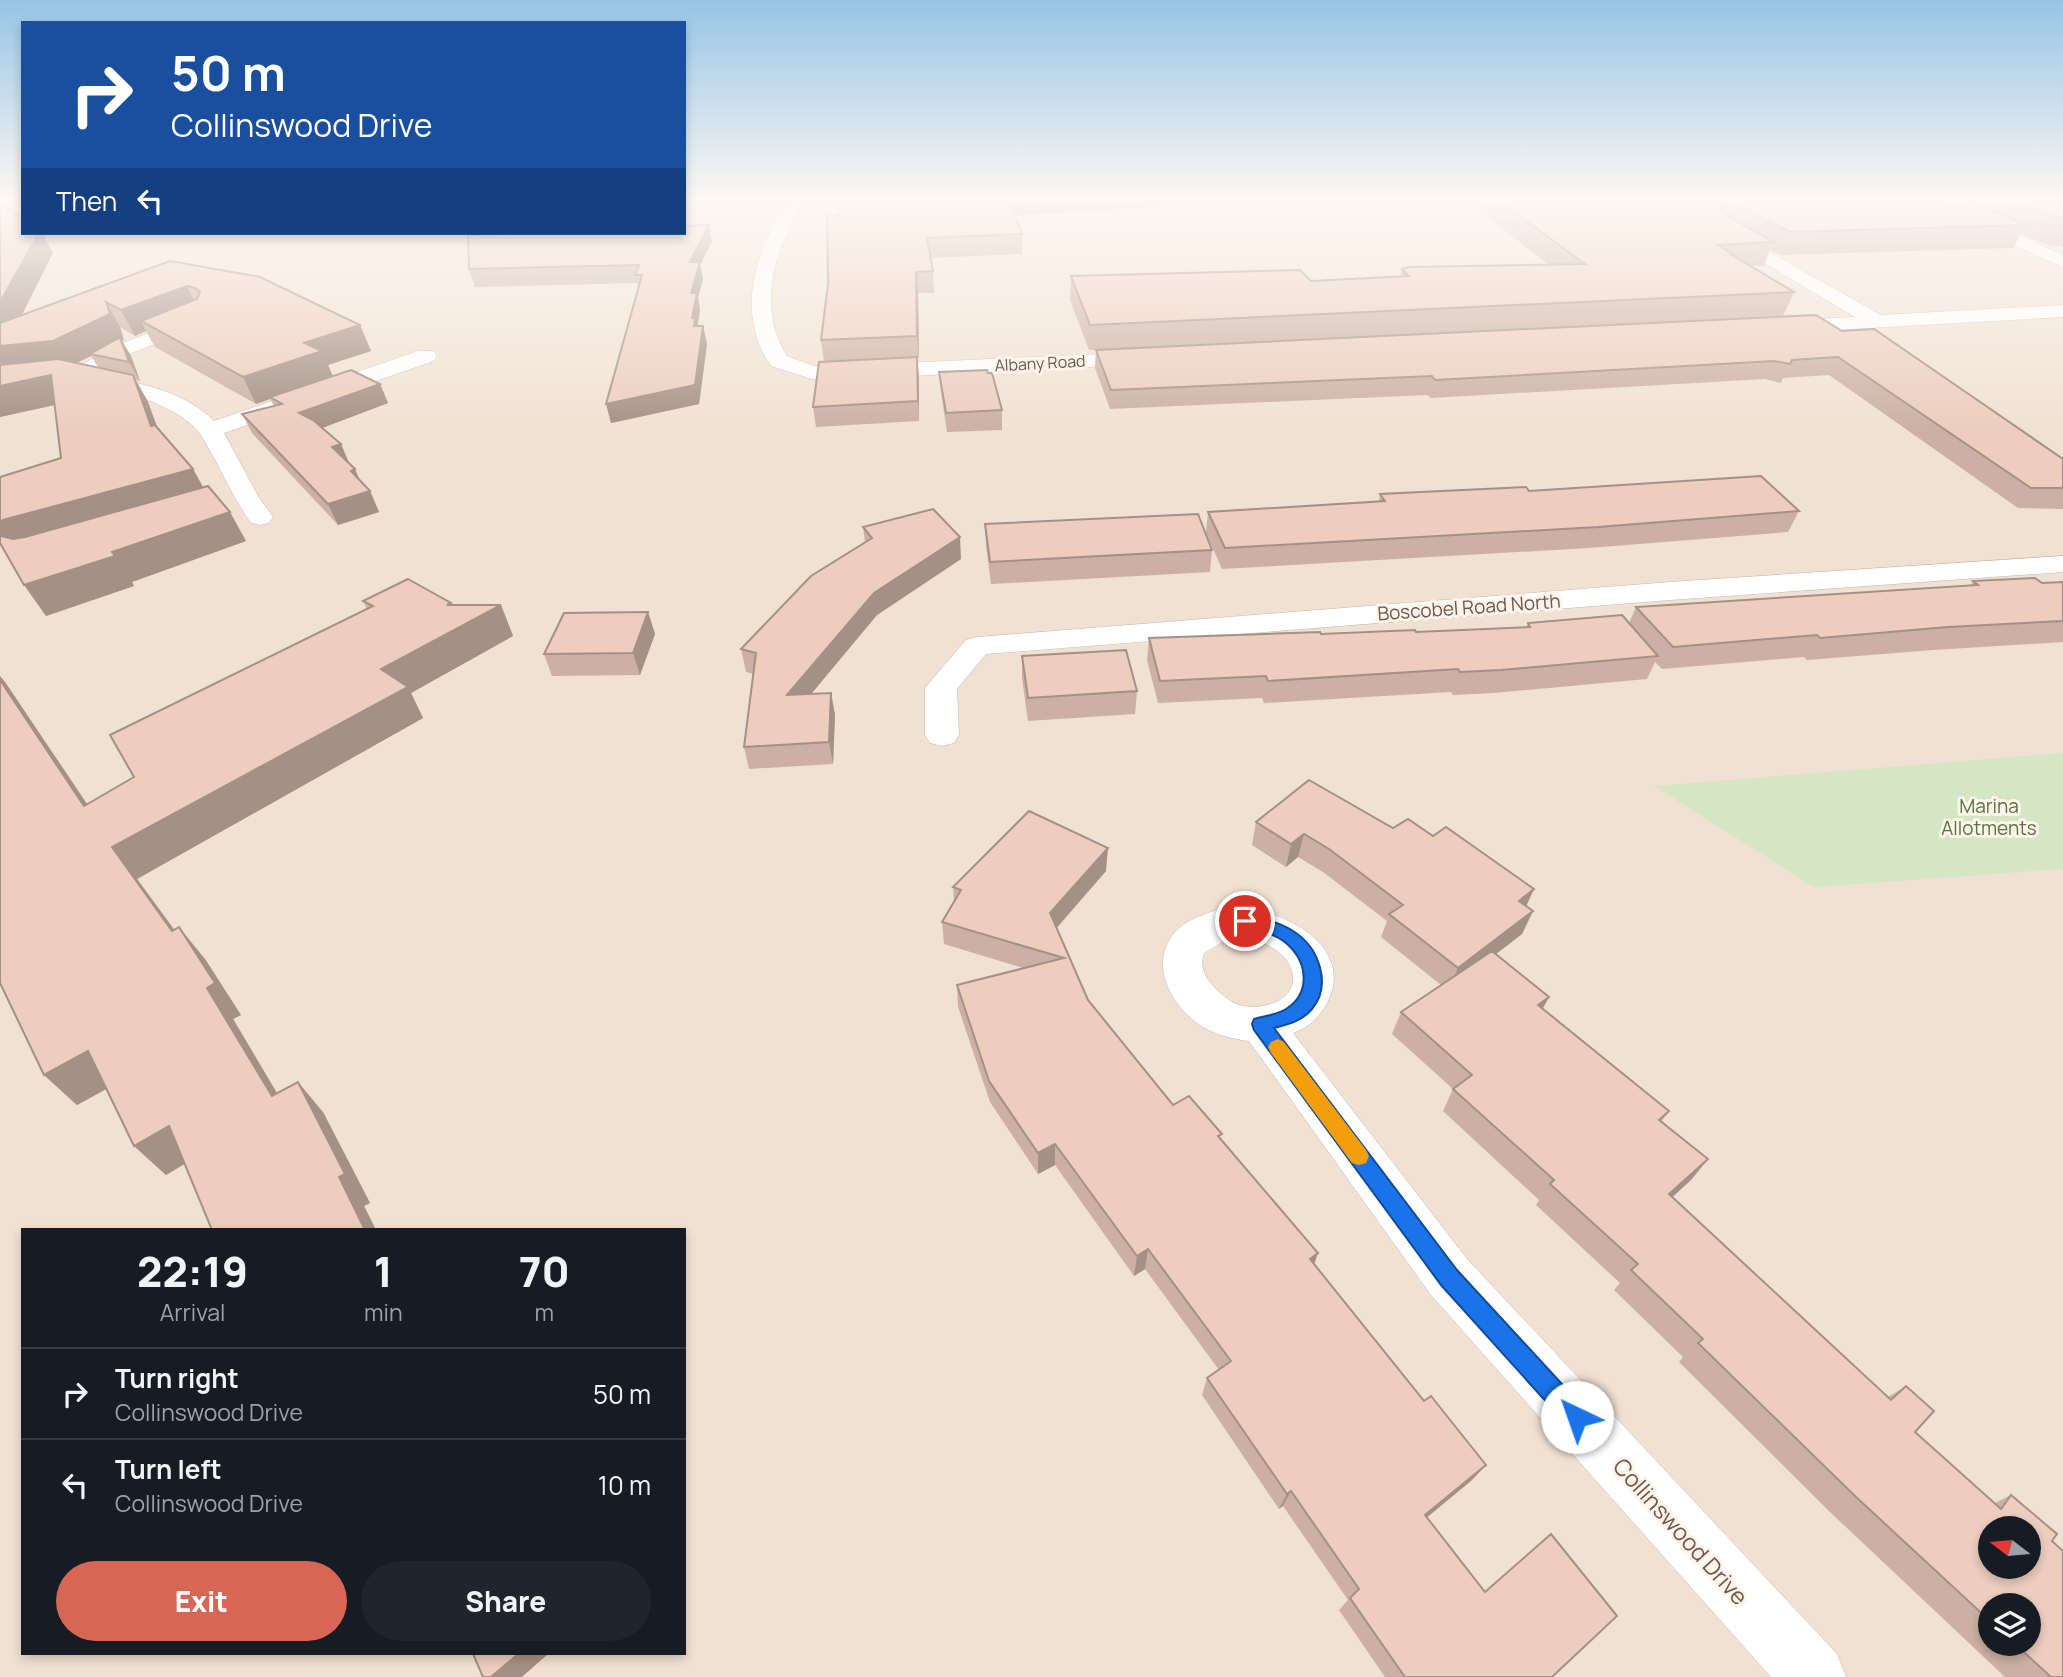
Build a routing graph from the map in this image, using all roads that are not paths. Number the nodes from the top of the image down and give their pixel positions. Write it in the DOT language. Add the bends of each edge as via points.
graph roads {
  1 [pos="762,278"];
  2 [pos="1804,278"];
  3 [pos="2063,311"];
  4 [pos="200,319"];
  5 [pos="1878,322"];
  6 [pos="1754,328"];
  7 [pos="426,356"];
  8 [pos="1162,357"];
  9 [pos="74,376"];
  10 [pos="0,384"];
  11 [pos="210,430"];
  12 [pos="220,505"];
  13 [pos="2063,564"];
  14 [pos="942,736"];
  15 [pos="1261,1024"];
  16 [pos="1814,1677"];
  1 -- 8 [label="street, Albany Road" via="759,298 776,358 812,372"];
  2 -- 5 [label="street"];
  3 -- 5 [label="street"];
  4 -- 9 [label="street" via="117,352"];
  5 -- 6 [label="street"];
  7 -- 11 [label="street"];
  9 -- 10 [label="street"];
  9 -- 11 [label="street" via="155,394 193,413"];
  11 -- 12 [label="street" via="253,508"];
  13 -- 14 [label="street, Boscobel Road North" via="977,646 942,688"];
  15 -- 16 [label="street, Collinswood Drive" via="1449,1277"];
}
